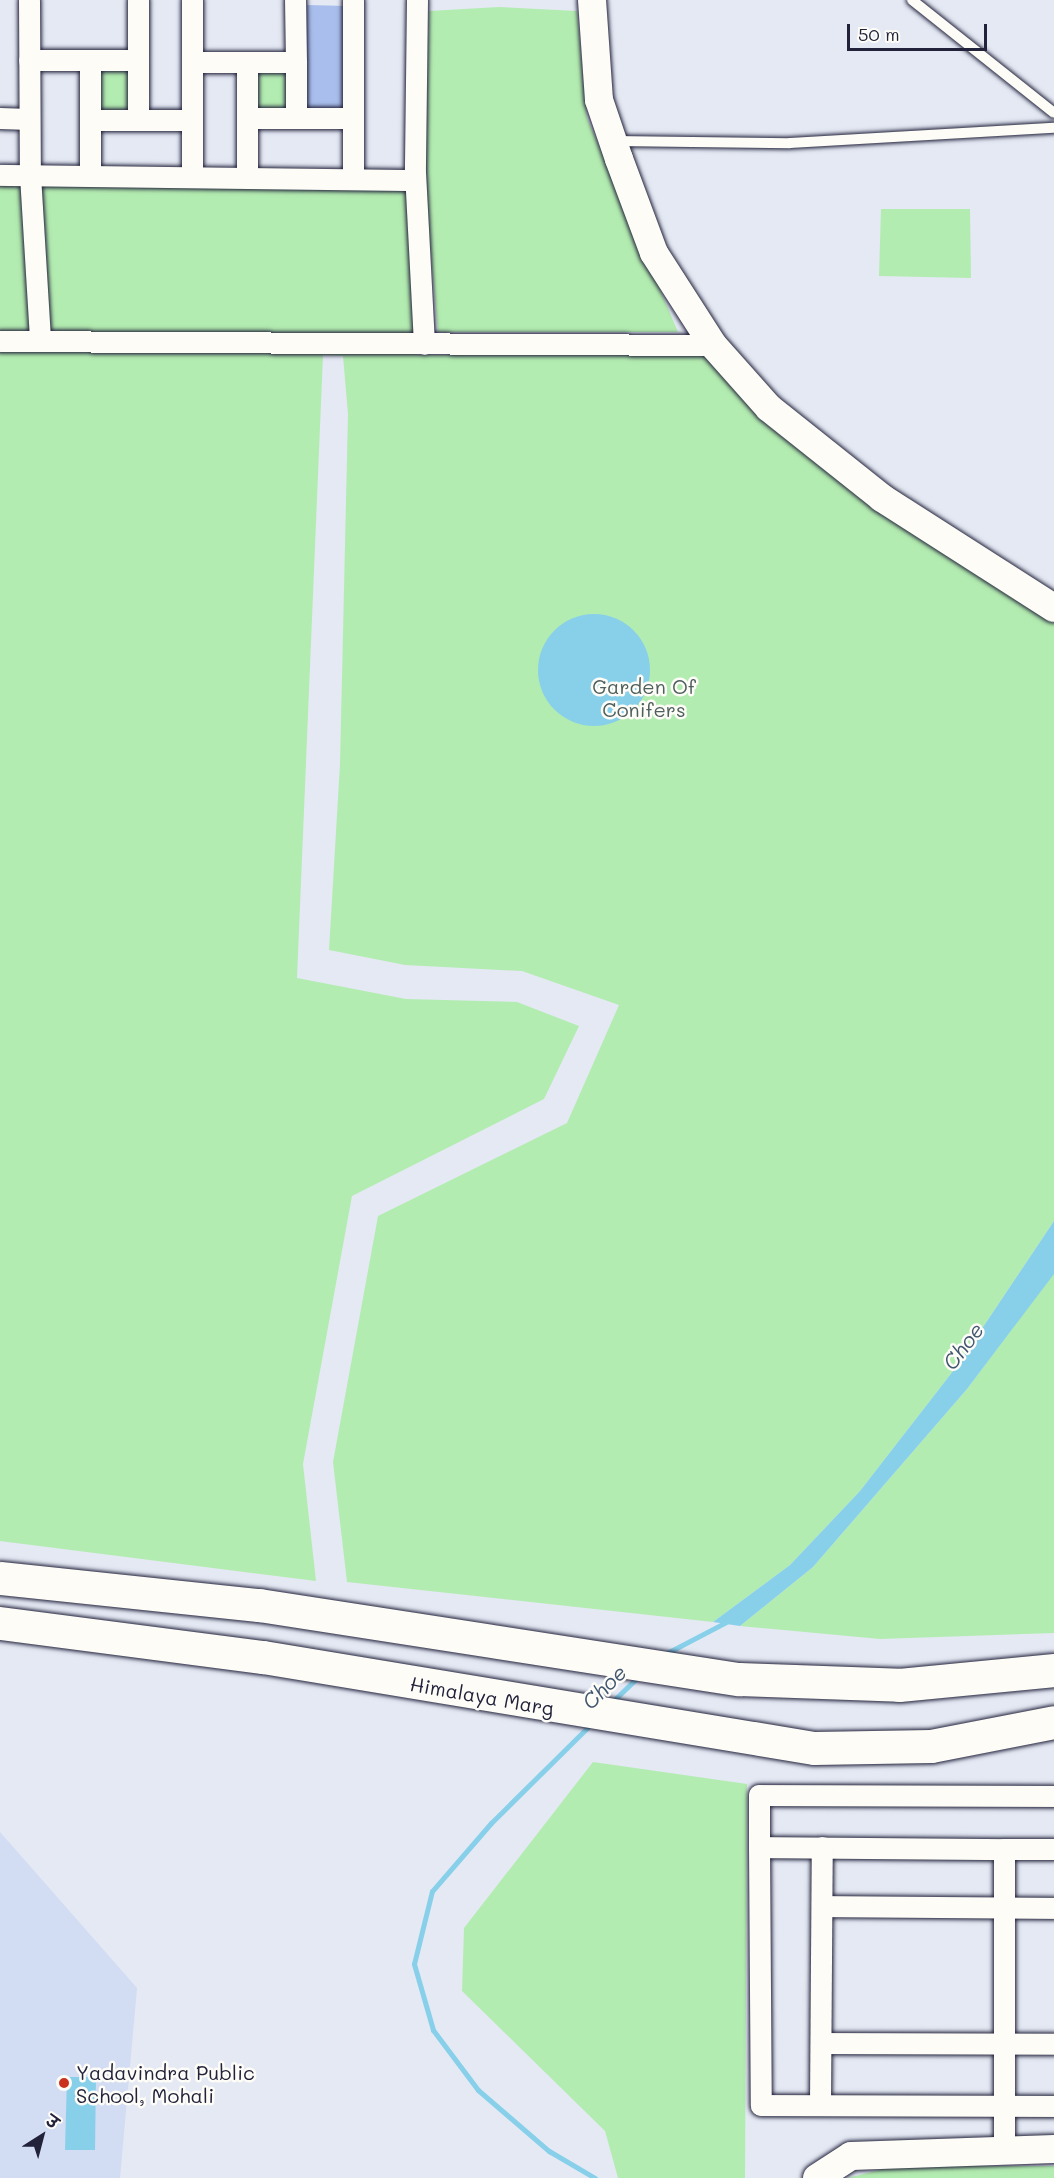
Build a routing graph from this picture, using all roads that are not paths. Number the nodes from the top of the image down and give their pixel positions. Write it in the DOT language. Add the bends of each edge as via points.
graph roads {
  1 [pos="29,0"];
  2 [pos="138,0"];
  3 [pos="192,0"];
  4 [pos="296,0"];
  5 [pos="353,0"];
  6 [pos="417,0"];
  7 [pos="592,0"];
  8 [pos="912,0"];
  9 [pos="29,60"];
  10 [pos="90,60"];
  11 [pos="138,60"];
  12 [pos="192,62"];
  13 [pos="247,62"];
  14 [pos="296,62"];
  15 [pos="1054,113"];
  16 [pos="0,118"];
  17 [pos="248,118"];
  18 [pos="296,118"];
  19 [pos="353,118"];
  20 [pos="29,119"];
  21 [pos="90,120"];
  22 [pos="138,120"];
  23 [pos="192,120"];
  24 [pos="1054,128"];
  25 [pos="613,141"];
  26 [pos="90,174"];
  27 [pos="192,174"];
  28 [pos="0,175"];
  29 [pos="30,175"];
  30 [pos="248,176"];
  31 [pos="352,178"];
  32 [pos="415,180"];
  33 [pos="40,340"];
  34 [pos="0,341"];
  35 [pos="424,344"];
  36 [pos="713,345"];
  37 [pos="1054,608"];
  38 [pos="0,1578"];
  39 [pos="8,1624"];
  40 [pos="1054,1670"];
  41 [pos="1054,1722"];
  42 [pos="1054,1796"];
  43 [pos="759,1847"];
  44 [pos="822,1847"];
  45 [pos="1004,1848"];
  46 [pos="1054,1849"];
  47 [pos="822,1906"];
  48 [pos="1004,1907"];
  49 [pos="1054,1908"];
  50 [pos="821,2043"];
  51 [pos="1004,2044"];
  52 [pos="1054,2044"];
  53 [pos="820,2103"];
  54 [pos="1054,2106"];
  55 [pos="1002,2109"];
  56 [pos="1004,2149"];
  57 [pos="1054,2149"];
  58 [pos="817,2178"];
  1 -- 9 [label="street"];
  2 -- 11 [label="street"];
  3 -- 12 [label="street"];
  4 -- 14 [label="street"];
  5 -- 19 [label="street"];
  6 -- 32 [label="street"];
  7 -- 25 [label="street" via="599,100"];
  8 -- 15 [label="lane"];
  9 -- 10 [label="street"];
  9 -- 20 [label="street"];
  10 -- 11 [label="street"];
  10 -- 21 [label="street"];
  11 -- 22 [label="street"];
  12 -- 13 [label="street"];
  12 -- 23 [label="street"];
  13 -- 14 [label="street"];
  13 -- 17 [label="street"];
  14 -- 18 [label="street"];
  16 -- 20 [label="street"];
  17 -- 18 [label="street"];
  17 -- 30 [label="street"];
  18 -- 19 [label="street"];
  19 -- 31 [label="street"];
  20 -- 29 [label="street"];
  21 -- 22 [label="street"];
  21 -- 26 [label="street"];
  22 -- 23 [label="street"];
  23 -- 27 [label="street"];
  24 -- 25 [label="lane" via="790,143"];
  25 -- 36 [label="street" via="654,253"];
  26 -- 27 [label="street"];
  26 -- 29 [label="street"];
  27 -- 30 [label="street"];
  28 -- 29 [label="street"];
  29 -- 33 [label="street"];
  30 -- 31 [label="street"];
  31 -- 32 [label="street"];
  32 -- 35 [label="street"];
  33 -- 34 [label="street"];
  33 -- 35 [label="street"];
  35 -- 36 [label="street"];
  36 -- 37 [label="street" via="769,408 882,498"];
  38 -- 40 [label="main road" via="259,1605 739,1679 899,1685"];
  39 -- 41 [label="main road, Himalaya Marg" via="262,1657 500,1700 814,1748 931,1746"];
  42 -- 43 [label="street" via="759,1795"];
  43 -- 44 [label="street"];
  43 -- 53 [label="street" via="761,2104"];
  44 -- 45 [label="street"];
  44 -- 47 [label="street"];
  45 -- 46 [label="street"];
  45 -- 48 [label="street"];
  47 -- 48 [label="street"];
  47 -- 50 [label="street"];
  48 -- 49 [label="street"];
  48 -- 51 [label="street"];
  50 -- 51 [label="street"];
  50 -- 53 [label="street"];
  51 -- 52 [label="street"];
  51 -- 55 [label="street"];
  53 -- 55 [label="street"];
  54 -- 55 [label="street"];
  55 -- 56 [label="street"];
  56 -- 57 [label="street"];
  56 -- 58 [label="street" via="851,2156"];
}
